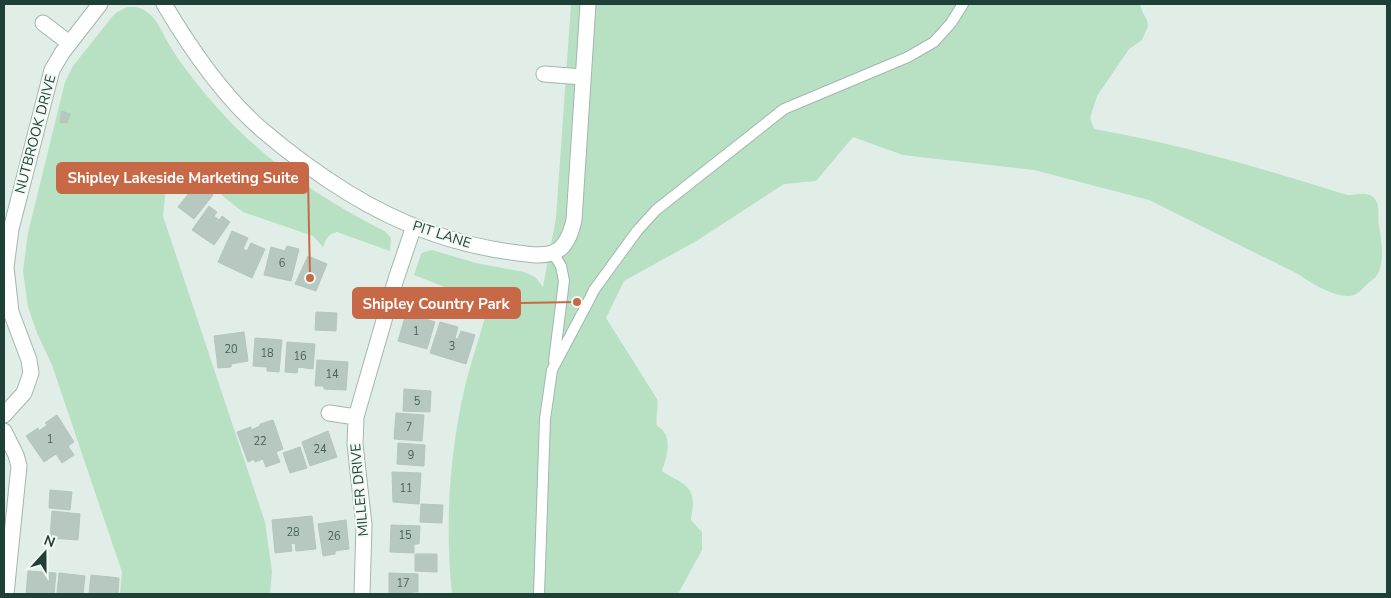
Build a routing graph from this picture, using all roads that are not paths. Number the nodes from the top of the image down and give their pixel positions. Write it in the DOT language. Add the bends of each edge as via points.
graph roads {
  1 [pos="100,4"];
  2 [pos="164,4"];
  3 [pos="588,4"];
  4 [pos="963,4"];
  5 [pos="43,23"];
  6 [pos="69,43"];
  7 [pos="544,74"];
  8 [pos="583,77"];
  9 [pos="414,226"];
  10 [pos="553,253"];
  11 [pos="552,370"];
  12 [pos="329,413"];
  13 [pos="4,415"];
  14 [pos="356,416"];
  15 [pos="4,431"];
  16 [pos="6,594"];
  17 [pos="362,594"];
  18 [pos="540,594"];
  1 -- 6 [label="street, NUTBROOK DRIVE"];
  2 -- 9 [label="street, PIT LANE" via="206,67 260,128 351,194"];
  3 -- 8 [label="street"];
  4 -- 11 [label="lane" via="934,42 908,57 784,109 666,201 637,231 594,290"];
  5 -- 6 [label="street"];
  6 -- 13 [label="street, NUTBROOK DRIVE" via="54,64 47,84 11,229 6,267 10,304 31,369 24,393"];
  7 -- 8 [label="street"];
  8 -- 10 [label="street" via="574,220 568,239"];
  9 -- 10 [label="street, PIT LANE" via="486,248 529,254"];
  9 -- 14 [label="street, MILLER DRIVE"];
  10 -- 11 [label="lane" via="561,266 564,281"];
  11 -- 18 [label="lane" via="545,420"];
  12 -- 14 [label="street"];
  14 -- 17 [label="street, MILLER DRIVE" via="355,444 364,525"];
  15 -- 16 [label="street" via="19,466"];
}
